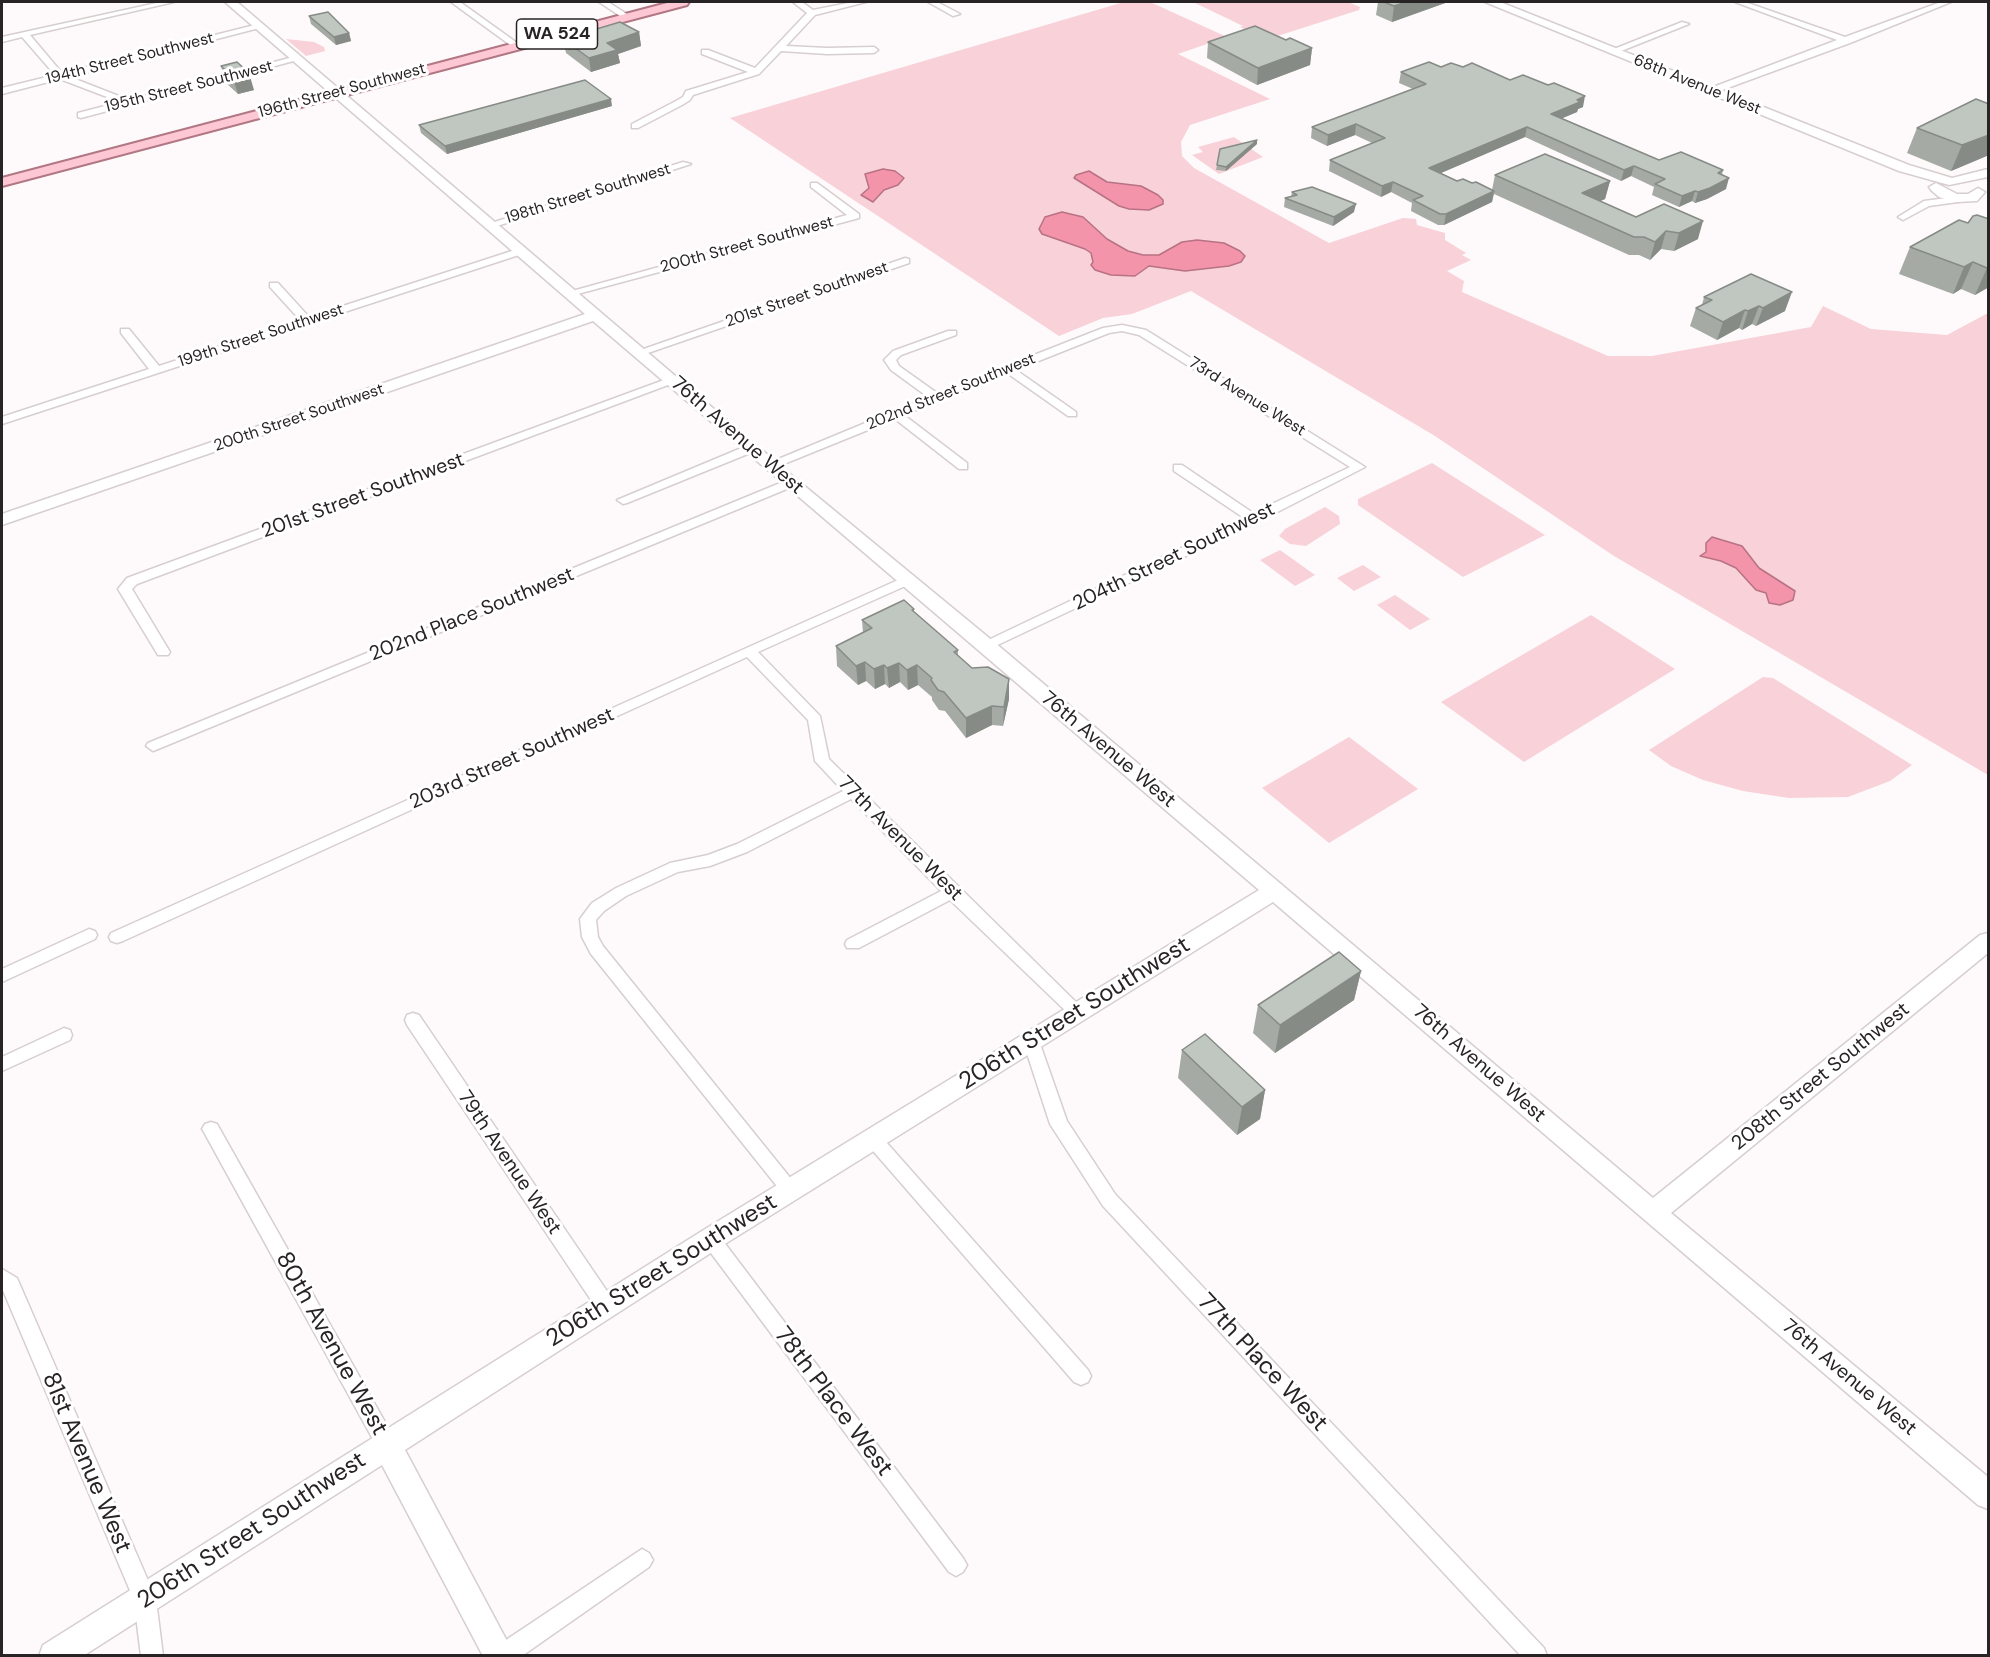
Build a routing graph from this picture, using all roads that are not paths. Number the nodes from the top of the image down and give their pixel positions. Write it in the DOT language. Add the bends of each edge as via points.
graph roads {
  1 [pos="170,2"];
  2 [pos="231,2"];
  3 [pos="455,2"];
  4 [pos="603,2"];
  5 [pos="683,2"];
  6 [pos="798,2"];
  7 [pos="862,2"];
  8 [pos="932,2"];
  9 [pos="1491,2"];
  10 [pos="1521,2"];
  11 [pos="1739,2"];
  12 [pos="1947,2"];
  13 [pos="1504,7"];
  14 [pos="812,14"];
  15 [pos="956,14"];
  16 [pos="626,16"];
  17 [pos="1685,24"];
  18 [pos="259,27"];
  19 [pos="24,34"];
  20 [pos="2,39"];
  21 [pos="1847,41"];
  22 [pos="516,45"];
  23 [pos="780,48"];
  24 [pos="874,50"];
  25 [pos="1613,51"];
  26 [pos="705,52"];
  27 [pos="297,59"];
  28 [pos="756,72"];
  29 [pos="60,76"];
  30 [pos="2,91"];
  31 [pos="1711,91"];
  32 [pos="336,93"];
  33 [pos="127,102"];
  34 [pos="81,115"];
  35 [pos="635,126"];
  36 [pos="686,164"];
  37 [pos="1987,174"];
  38 [pos="2,182"];
  39 [pos="1944,184"];
  40 [pos="814,185"];
  41 [pos="1974,196"];
  42 [pos="1927,203"];
  43 [pos="1988,204"];
  44 [pos="1903,217"];
  45 [pos="490,225"];
  46 [pos="521,251"];
  47 [pos="905,261"];
  48 [pos="274,285"];
  49 [pos="570,293"];
  50 [pos="597,315"];
  51 [pos="307,321"];
  52 [pos="1134,329"];
  53 [pos="124,331"];
  54 [pos="952,333"];
  55 [pos="641,352"];
  56 [pos="1008,369"];
  57 [pos="156,370"];
  58 [pos="672,380"];
  59 [pos="936,398"];
  60 [pos="896,414"];
  61 [pos="1072,414"];
  62 [pos="2,421"];
  63 [pos="751,448"];
  64 [pos="770,465"];
  65 [pos="963,466"];
  66 [pos="1359,467"];
  67 [pos="1178,468"];
  68 [pos="790,483"];
  69 [pos="623,500"];
  70 [pos="1254,519"];
  71 [pos="2,520"];
  72 [pos="907,580"];
  73 [pos="987,646"];
  74 [pos="749,651"];
  75 [pos="163,652"];
  76 [pos="153,746"];
  77 [pos="853,792"];
  78 [pos="1274,891"];
  79 [pos="952,892"];
  80 [pos="89,935"];
  81 [pos="117,937"];
  82 [pos="853,944"];
  83 [pos="1985,950"];
  84 [pos="2,976"];
  85 [pos="1078,1012"];
  86 [pos="413,1020"];
  87 [pos="64,1035"];
  88 [pos="1031,1041"];
  89 [pos="2,1064"];
  90 [pos="211,1129"];
  91 [pos="873,1139"];
  92 [pos="790,1190"];
  93 [pos="1653,1213"];
  94 [pos="711,1239"];
  95 [pos="2,1277"];
  96 [pos="606,1306"];
  97 [pos="1081,1376"];
  98 [pos="387,1445"];
  99 [pos="1989,1495"];
  100 [pos="642,1560"];
  101 [pos="956,1565"];
  102 [pos="145,1600"];
  103 [pos="54,1656"];
  104 [pos="152,1656"];
  105 [pos="501,1656"];
  106 [pos="1536,1656"];
  1 -- 19 [label="street"];
  2 -- 18 [label="street, 76th Avenue West"];
  3 -- 22 [label="street"];
  4 -- 16 [label="street"];
  5 -- 16 [label="main road, 196th Street Southwest / WA 524"];
  6 -- 14 [label="street"];
  7 -- 14 [label="street"];
  8 -- 15 [label="street"];
  9 -- 13 [label="street, 68th Avenue West"];
  10 -- 13 [label="street"];
  11 -- 21 [label="street"];
  12 -- 21 [label="street"];
  13 -- 25 [label="street, 68th Avenue West"];
  14 -- 23 [label="street"];
  16 -- 22 [label="main road, 196th Street Southwest / WA 524"];
  17 -- 25 [label="street"];
  18 -- 27 [label="street, 76th Avenue West"];
  18 -- 29 [label="street, 194th Street Southwest"];
  19 -- 20 [label="street"];
  19 -- 29 [label="street"];
  21 -- 31 [label="street"];
  22 -- 32 [label="main road, 196th Street Southwest / WA 524"];
  23 -- 24 [label="street"];
  23 -- 28 [label="street"];
  25 -- 31 [label="street, 68th Avenue West"];
  26 -- 28 [label="street"];
  27 -- 32 [label="street, 76th Avenue West"];
  27 -- 33 [label="street, 195th Street Southwest"];
  28 -- 35 [label="street" via="689,93 679,103"];
  29 -- 30 [label="street, 194th Street Southwest"];
  29 -- 33 [label="street"];
  31 -- 39 [label="street, 68th Avenue West"];
  32 -- 38 [label="main road, 196th Street Southwest / WA 524"];
  32 -- 45 [label="street, 76th Avenue West"];
  33 -- 34 [label="street, 195th Street Southwest"];
  36 -- 45 [label="street, 198th Street Southwest"];
  37 -- 39 [label="street"];
  37 -- 41 [label="street" via="1977,185"];
  39 -- 41 [label="street, 68th Avenue West" via="1944,194"];
  39 -- 42 [label="street"];
  40 -- 49 [label="street, 200th Street Southwest" via="855,216"];
  41 -- 42 [label="street"];
  41 -- 43 [label="street"];
  42 -- 44 [label="street"];
  45 -- 46 [label="street, 76th Avenue West"];
  46 -- 49 [label="street, 76th Avenue West"];
  46 -- 51 [label="street, 199th Street Southwest"];
  47 -- 55 [label="street, 201st Street Southwest"];
  48 -- 51 [label="street"];
  49 -- 50 [label="street, 76th Avenue West"];
  50 -- 55 [label="street, 76th Avenue West"];
  50 -- 71 [label="street, 200th Street Southwest"];
  51 -- 57 [label="street, 199th Street Southwest"];
  52 -- 56 [label="street, 202nd Street Southwest" via="1107,330"];
  52 -- 66 [label="street, 73rd Avenue West"];
  53 -- 57 [label="street"];
  54 -- 59 [label="street" via="897,353 890,360"];
  55 -- 58 [label="street, 76th Avenue West"];
  56 -- 59 [label="street, 202nd Street Southwest"];
  56 -- 61 [label="street"];
  57 -- 62 [label="street, 199th Street Southwest"];
  58 -- 63 [label="street, 76th Avenue West"];
  58 -- 75 [label="street, 201st Street Southwest" via="132,581 125,589"];
  59 -- 60 [label="street, 202nd Street Southwest"];
  60 -- 64 [label="street, 202nd Street Southwest"];
  60 -- 65 [label="street"];
  63 -- 64 [label="street, 76th Avenue West"];
  63 -- 69 [label="street"];
  64 -- 68 [label="street, 76th Avenue West"];
  66 -- 70 [label="street, 204th Street Southwest"];
  67 -- 70 [label="street"];
  68 -- 72 [label="street, 76th Avenue West"];
  68 -- 76 [label="street, 202nd Place Southwest"];
  70 -- 73 [label="street, 204th Street Southwest"];
  72 -- 73 [label="street, 76th Avenue West"];
  72 -- 74 [label="street, 203rd Street Southwest"];
  73 -- 78 [label="street, 76th Avenue West"];
  74 -- 77 [label="street, 77th Avenue West" via="815,719 822,761"];
  74 -- 81 [label="street, 203rd Street Southwest"];
  77 -- 79 [label="street, 77th Avenue West"];
  77 -- 92 [label="street" via="742,848 675,867 621,892 588,919 590,937 597,950"];
  78 -- 85 [label="street, 206th Street Southwest"];
  78 -- 93 [label="street, 76th Avenue West"];
  79 -- 82 [label="street"];
  79 -- 85 [label="street, 77th Avenue West"];
  80 -- 84 [label="street"];
  83 -- 93 [label="street, 208th Street Southwest"];
  85 -- 88 [label="street, 206th Street Southwest"];
  86 -- 96 [label="street, 79th Avenue West"];
  87 -- 89 [label="street"];
  88 -- 91 [label="street, 206th Street Southwest"];
  88 -- 106 [label="street, 77th Place West" via="1059,1124 1109,1200"];
  90 -- 98 [label="street, 80th Avenue West"];
  91 -- 92 [label="street, 206th Street Southwest"];
  91 -- 97 [label="street"];
  92 -- 94 [label="street, 206th Street Southwest"];
  93 -- 99 [label="street, 76th Avenue West"];
  94 -- 96 [label="street, 206th Street Southwest"];
  94 -- 101 [label="street, 78th Place West"];
  95 -- 102 [label="street, 81st Avenue West" via="10,1284"];
  96 -- 98 [label="street, 206th Street Southwest"];
  98 -- 102 [label="street, 206th Street Southwest"];
  98 -- 105 [label="street, 80th Avenue West"];
  100 -- 105 [label="street"];
  102 -- 103 [label="street, 206th Street Southwest"];
  102 -- 104 [label="street, 81st Avenue West"];
}
